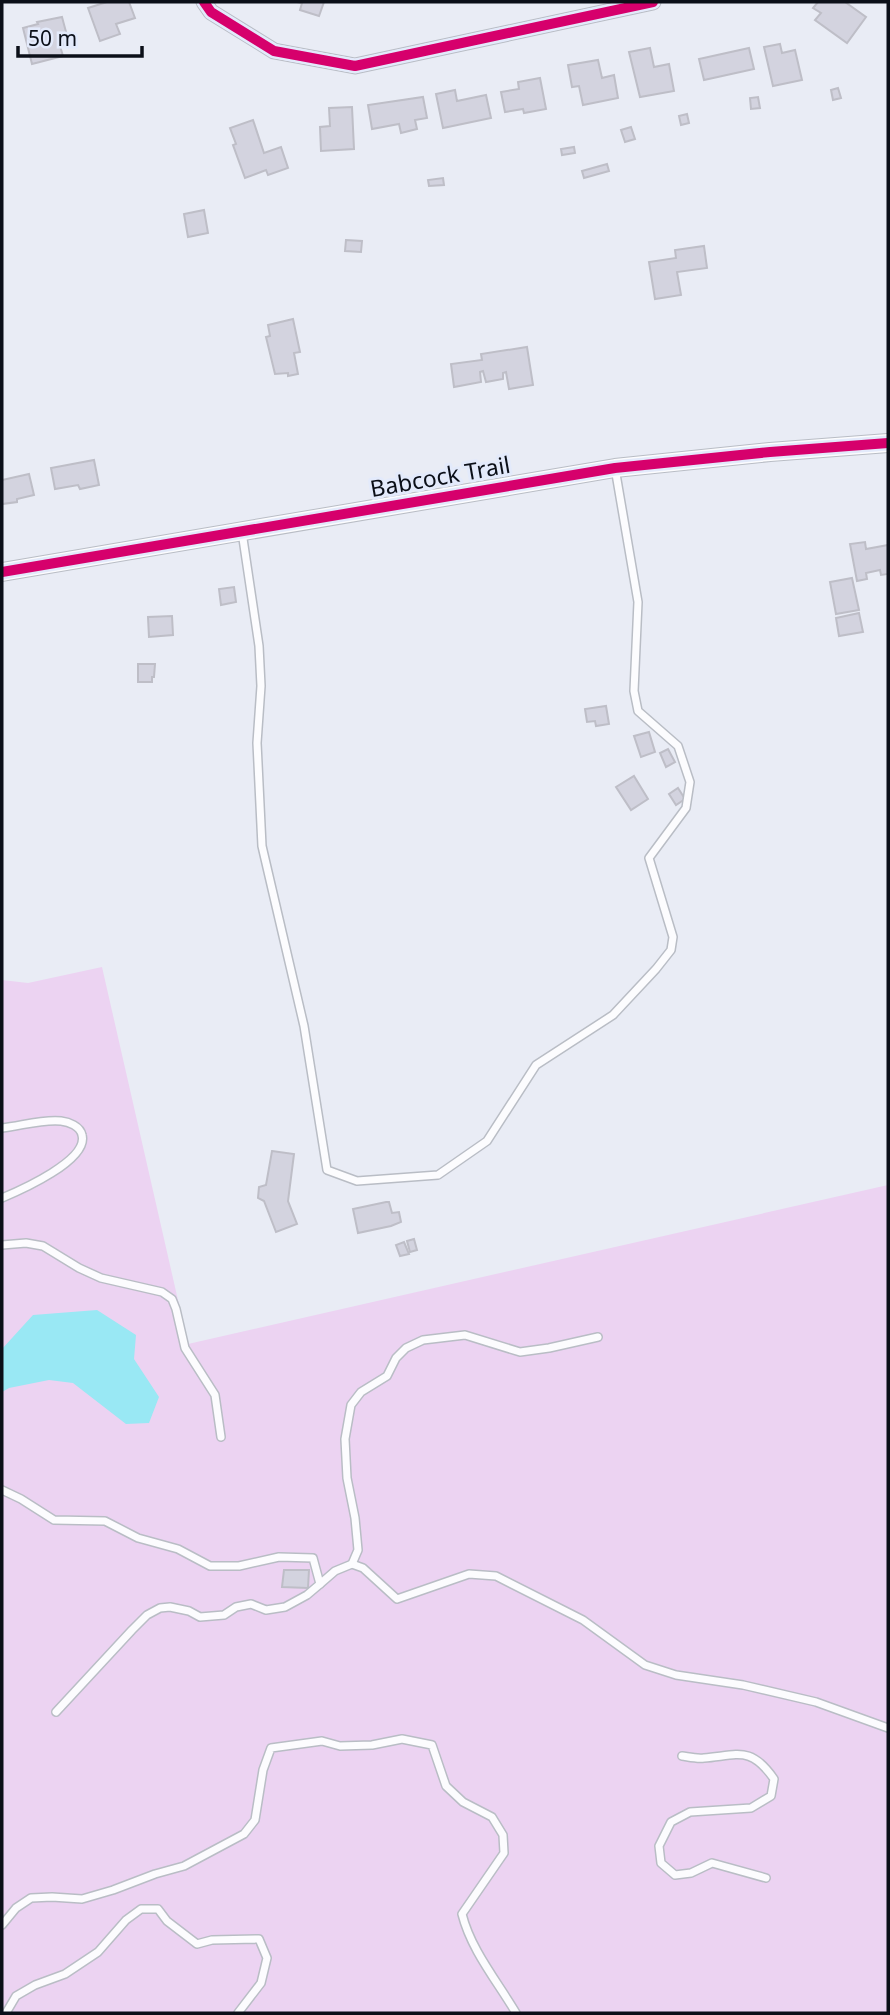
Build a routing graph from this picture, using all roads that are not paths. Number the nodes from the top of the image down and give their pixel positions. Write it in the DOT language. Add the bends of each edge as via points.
graph roads {
  1 [pos="204,2"];
  2 [pos="653,2"];
  3 [pos="888,443"];
  4 [pos="615,468"];
  5 [pos="242,531"];
  6 [pos="2,572"];
  7 [pos="2,1128"];
  8 [pos="2,1198"];
  9 [pos="2,1245"];
  10 [pos="598,1337"];
  11 [pos="221,1437"];
  12 [pos="2,1490"];
  13 [pos="352,1564"];
  14 [pos="320,1584"];
  15 [pos="56,1712"];
  16 [pos="888,1728"];
  17 [pos="682,1756"];
  18 [pos="766,1878"];
  19 [pos="2,1925"];
  20 [pos="6,2013"];
  21 [pos="239,2013"];
  22 [pos="516,2013"];
  1 -- 2 [label="street" via="211,12 274,51 355,66"];
  3 -- 4 [label="street, Babcock Trail"];
  4 -- 5 [label="street, Babcock Trail"];
  4 -- 5 [label="lane" via="638,602 634,691 639,711 678,747 690,782 686,808 649,858 673,937 671,950 613,1016 536,1065 487,1141 438,1175 357,1181 327,1170 304,1026 262,846 259,646"];
  5 -- 6 [label="street, Babcock Trail"];
  7 -- 8 [label="lane" via="68,1122 83,1137 72,1159"];
  9 -- 11 [label="lane" via="43,1246 93,1274 162,1292 172,1299 185,1348 215,1395"];
  10 -- 13 [label="lane" via="520,1352 465,1335 423,1340 396,1358 387,1376 361,1392 351,1405 345,1440 358,1550"];
  12 -- 14 [label="lane" via="54,1520 105,1521 210,1566 239,1566 279,1557 313,1559"];
  13 -- 14 [label="lane"];
  13 -- 16 [label="lane" via="363,1567 397,1599 470,1574 496,1576 583,1620 645,1665 816,1702"];
  14 -- 15 [label="lane" via="285,1607 266,1610 251,1604 224,1615 201,1617 160,1608 147,1615"];
  17 -- 18 [label="lane" via="702,1759 743,1754 763,1763 774,1779 771,1796 751,1808 690,1812 671,1822 659,1846 661,1863 675,1875 712,1863"];
  19 -- 22 [label="lane" via="31,1898 82,1899 113,1890 184,1866 244,1834 255,1820 271,1748 322,1741 340,1746 372,1745 402,1739 432,1745 446,1786 463,1802 492,1817 503,1835 504,1853 462,1914 476,1948"];
  20 -- 21 [label="lane" via="16,1996 65,1974 98,1952 141,1909 158,1909 197,1944 259,1938 267,1958 261,1983"];
}
